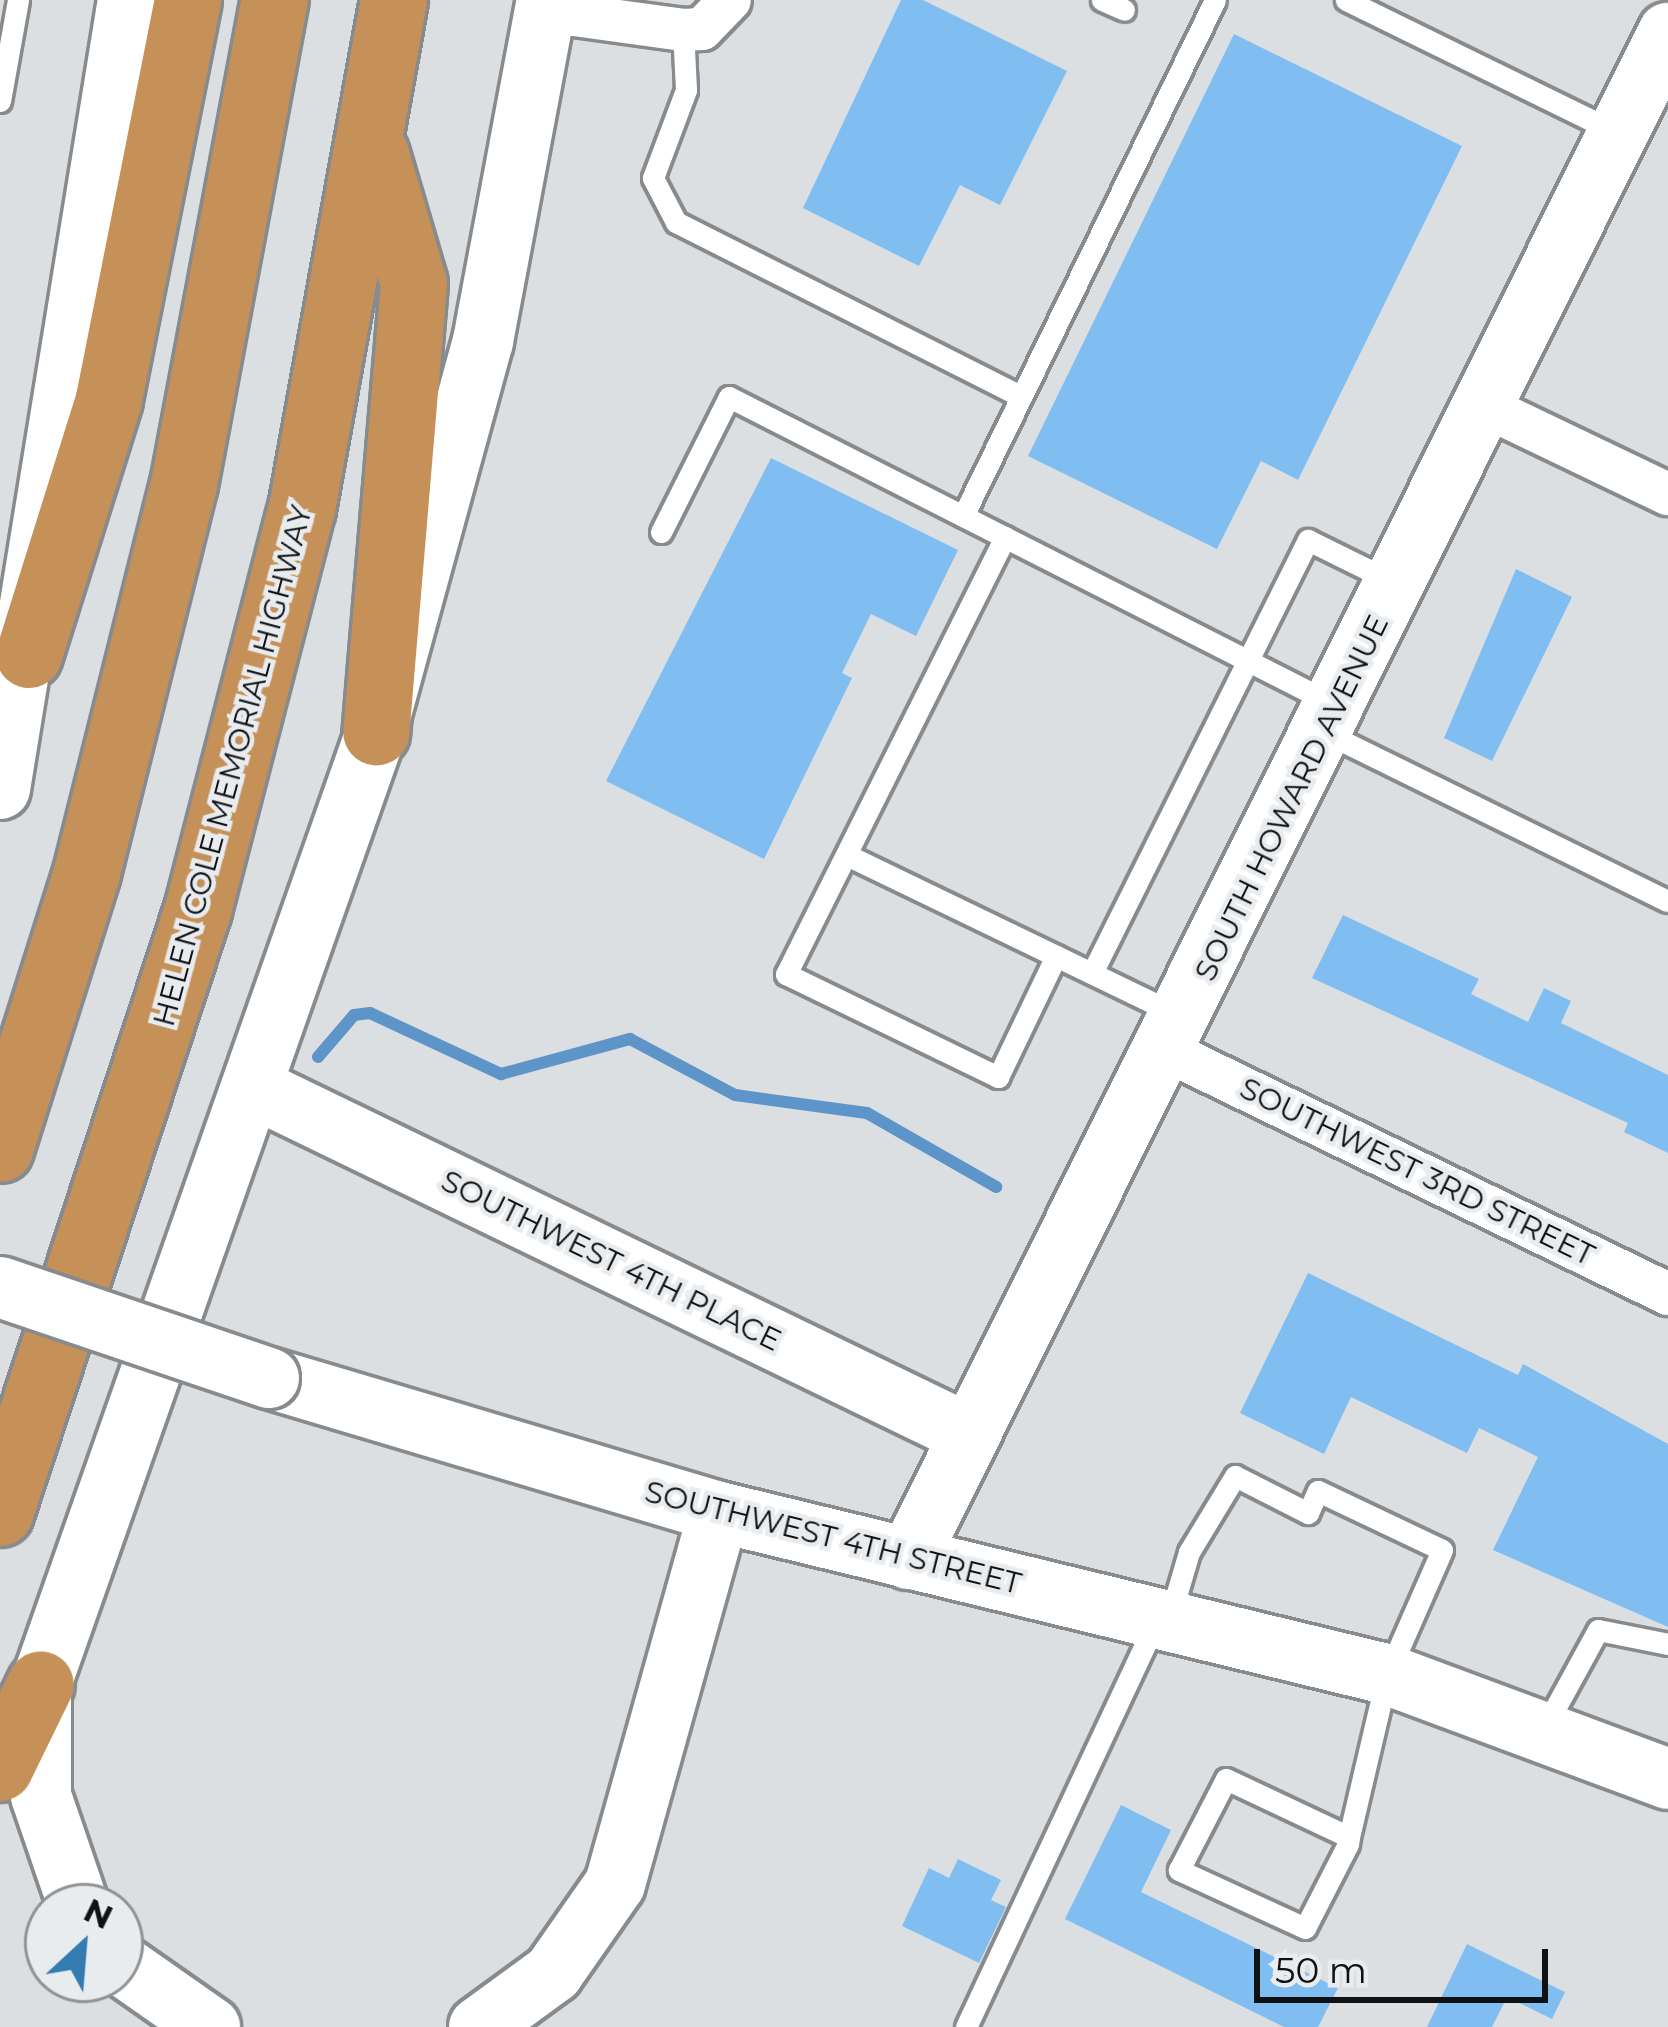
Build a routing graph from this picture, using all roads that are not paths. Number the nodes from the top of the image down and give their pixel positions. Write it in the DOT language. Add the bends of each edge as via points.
graph roads {
  1 [pos="128,0"];
  2 [pos="188,0"];
  3 [pos="275,0"];
  4 [pos="394,0"];
  5 [pos="730,0"];
  6 [pos="1102,0"];
  7 [pos="1215,0"];
  8 [pos="1346,0"];
  9 [pos="15,1"];
  10 [pos="546,6"];
  11 [pos="1124,10"];
  12 [pos="682,30"];
  13 [pos="1649,87"];
  14 [pos="0,101"];
  15 [pos="372,140"];
  16 [pos="1022,397"];
  17 [pos="1484,406"];
  18 [pos="1668,494"];
  19 [pos="963,516"];
  20 [pos="661,532"];
  21 [pos="1005,537"];
  22 [pos="1396,584"];
  23 [pos="29,655"];
  24 [pos="1250,662"];
  25 [pos="1331,719"];
  26 [pos="376,732"];
  27 [pos="0,790"];
  28 [pos="847,855"];
  29 [pos="1668,902"];
  30 [pos="1056,956"];
  31 [pos="1092,974"];
  32 [pos="1175,1034"];
  33 [pos="254,1088"];
  34 [pos="0,1149"];
  35 [pos="0,1286"];
  36 [pos="1668,1294"];
  37 [pos="968,1434"];
  38 [pos="719,1512"];
  39 [pos="0,1513"];
  40 [pos="908,1558"];
  41 [pos="1163,1619"];
  42 [pos="1668,1644"];
  43 [pos="1388,1675"];
  44 [pos="41,1684"];
  45 [pos="1546,1725"];
  46 [pos="0,1768"];
  47 [pos="1668,1779"];
  48 [pos="1349,1837"];
  49 [pos="71,1883"];
  50 [pos="144,1981"];
  51 [pos="210,2027"];
  52 [pos="478,2027"];
  53 [pos="966,2027"];
  1 -- 23 [label="main road"];
  2 -- 23 [label="highway" via="109,399"];
  3 -- 34 [label="highway" via="184,485 87,873"];
  4 -- 15 [label="highway, HELEN COLE MEMORIAL HIGHWAY"];
  5 -- 12 [label="street" via="702,29"];
  6 -- 11 [label="lane"];
  7 -- 16 [label="lane"];
  8 -- 13 [label="lane"];
  9 -- 14 [label="lane"];
  10 -- 12 [label="street"];
  10 -- 26 [label="main road" via="483,341"];
  12 -- 16 [label="lane" via="686,90 653,178 676,222"];
  13 -- 17 [label="main road, SOUTH HOWARD AVENUE"];
  15 -- 26 [label="highway" via="414,284"];
  15 -- 39 [label="highway, HELEN COLE MEMORIAL HIGHWAY" via="302,509 198,910"];
  16 -- 19 [label="lane"];
  17 -- 18 [label="street"];
  17 -- 22 [label="main road, SOUTH HOWARD AVENUE"];
  19 -- 20 [label="lane" via="729,398"];
  19 -- 21 [label="lane"];
  21 -- 24 [label="lane"];
  21 -- 28 [label="lane"];
  22 -- 24 [label="lane" via="1308,540"];
  22 -- 25 [label="main road, SOUTH HOWARD AVENUE"];
  23 -- 27 [label="main road"];
  24 -- 25 [label="lane"];
  24 -- 31 [label="lane"];
  25 -- 29 [label="lane"];
  25 -- 32 [label="main road, SOUTH HOWARD AVENUE"];
  26 -- 33 [label="main road"];
  28 -- 30 [label="lane"];
  28 -- 30 [label="lane" via="786,974 998,1078"];
  30 -- 31 [label="lane"];
  31 -- 32 [label="lane"];
  32 -- 36 [label="street, SOUTHWEST 3RD STREET"];
  32 -- 37 [label="main road, SOUTH HOWARD AVENUE"];
  33 -- 37 [label="main road, SOUTHWEST 4TH PLACE"];
  33 -- 44 [label="main road"];
  35 -- 38 [label="main road, SOUTHWEST 4TH STREET, bridge" via="269,1378"];
  37 -- 40 [label="main road, SOUTH HOWARD AVENUE"];
  38 -- 40 [label="main road, SOUTHWEST 4TH STREET"];
  38 -- 52 [label="main road" via="615,1884 553,1973"];
  40 -- 41 [label="main road, SOUTHWEST 4TH STREET"];
  41 -- 43 [label="main road, SOUTHWEST 4TH STREET"];
  41 -- 43 [label="lane" via="1190,1552 1235,1476 1308,1513 1318,1491 1442,1550"];
  41 -- 53 [label="lane"];
  42 -- 45 [label="lane" via="1598,1630"];
  43 -- 45 [label="main road, SOUTHWEST 4TH STREET"];
  43 -- 48 [label="lane"];
  44 -- 46 [label="highway"];
  44 -- 49 [label="main road" via="41,1796"];
  45 -- 47 [label="main road, SOUTHWEST 4TH STREET"];
  48 -- 48 [label="lane" via="1305,1928 1180,1870 1226,1779"];
  50 -- 51 [label="main road"];
}
